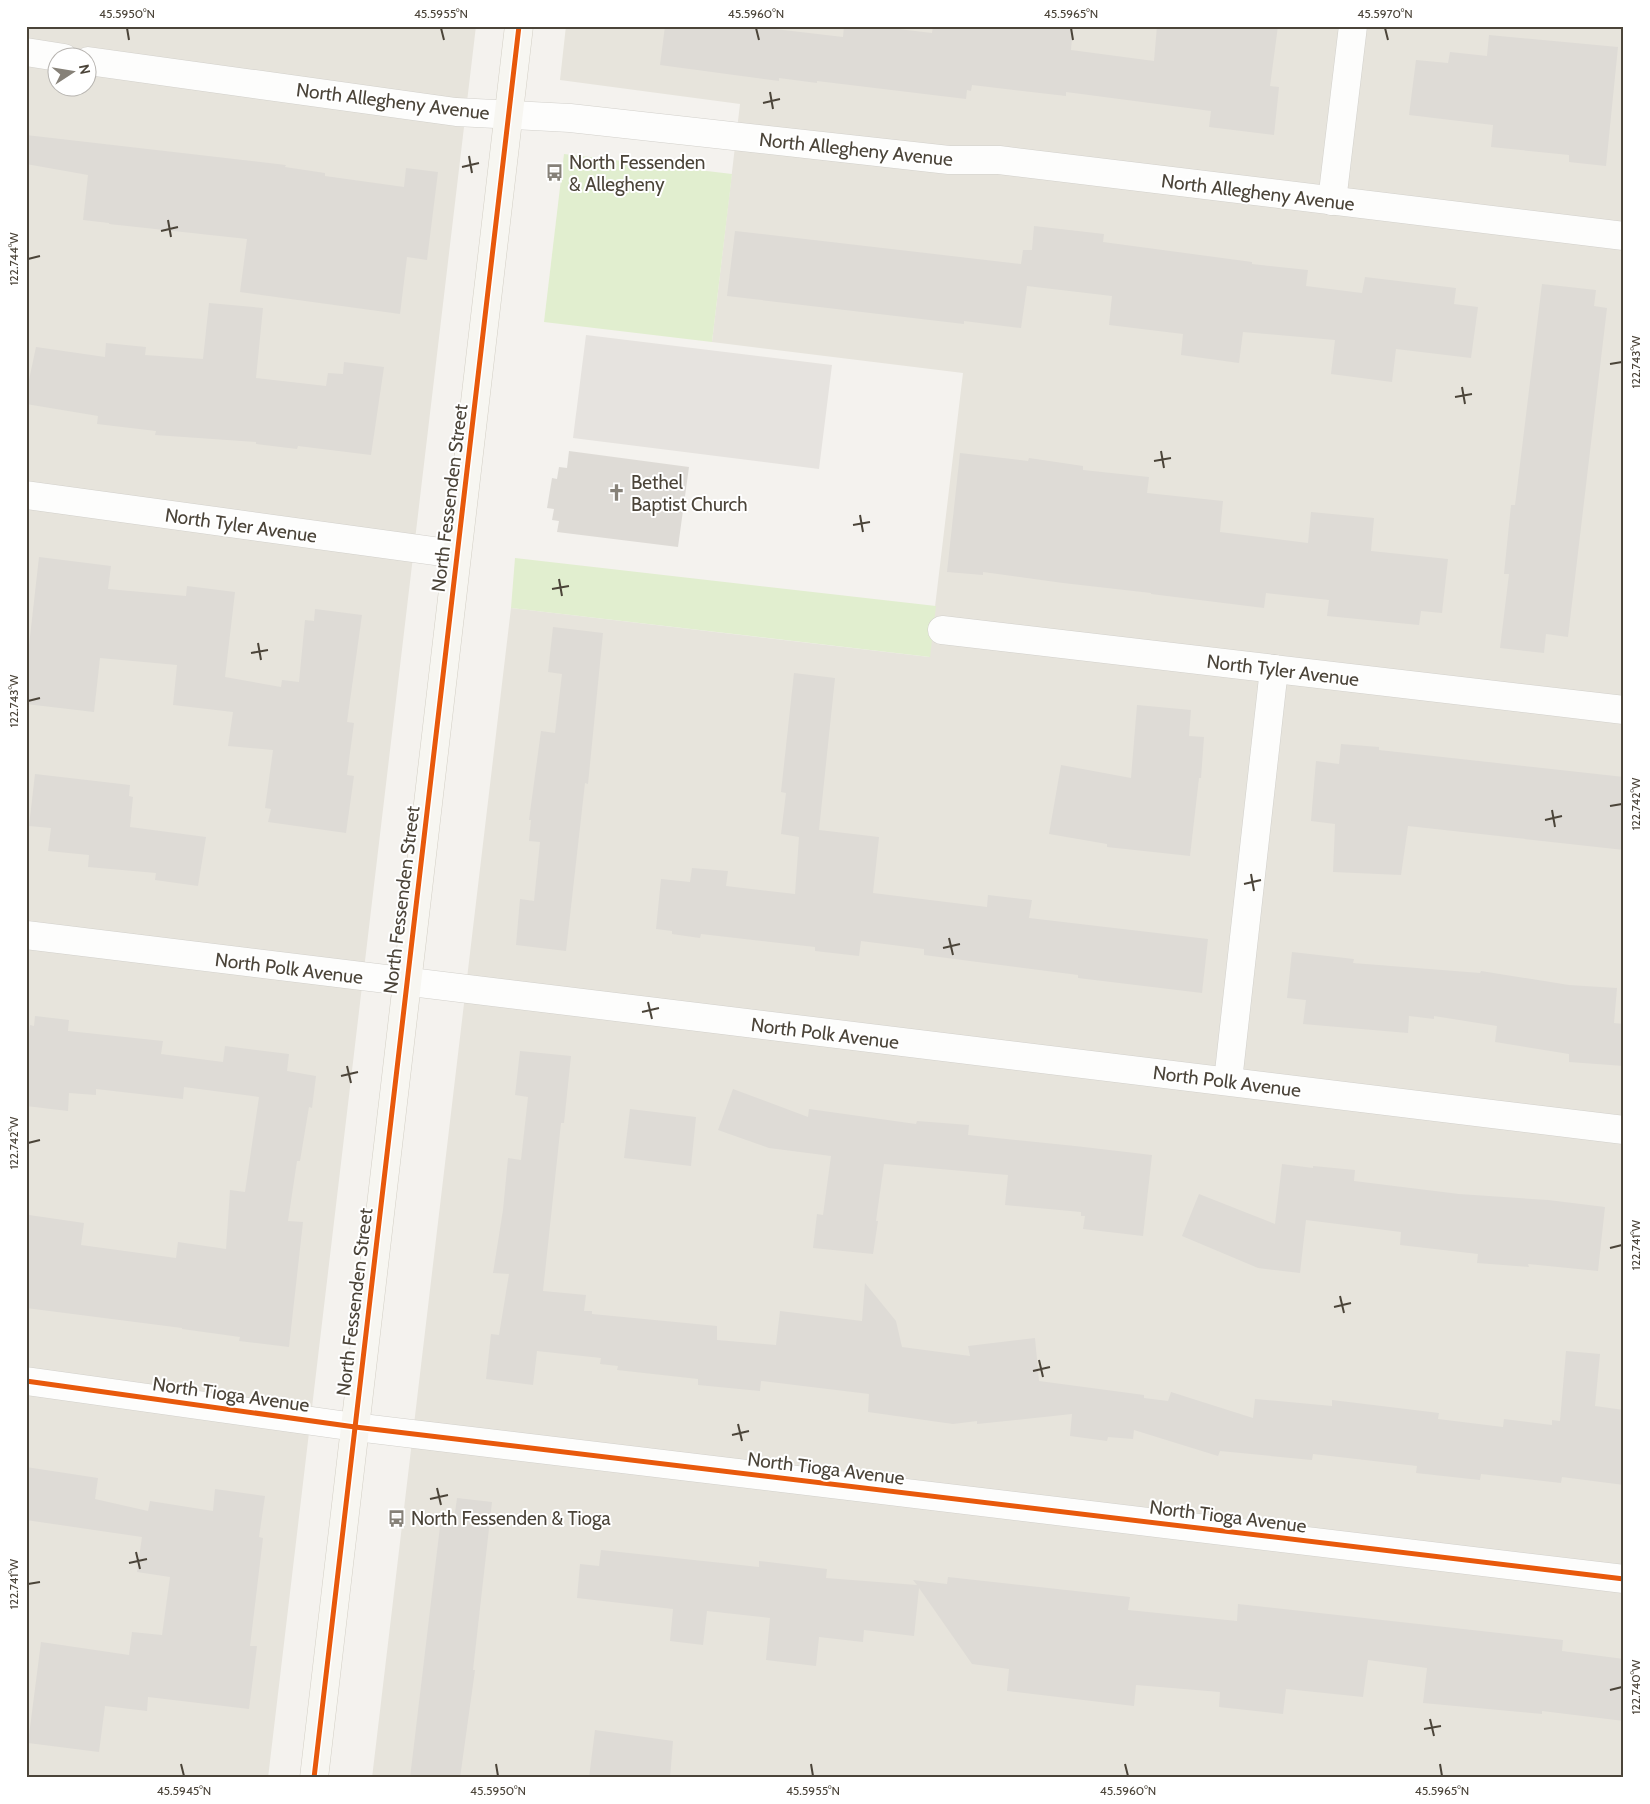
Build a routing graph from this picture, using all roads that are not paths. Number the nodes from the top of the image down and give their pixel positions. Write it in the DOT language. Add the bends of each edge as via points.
graph roads {
  1 [pos="519,26"];
  2 [pos="1353,26"];
  3 [pos="26,52"];
  4 [pos="48,55"];
  5 [pos="98,62"];
  6 [pos="509,115"];
  7 [pos="1332,201"];
  8 [pos="1624,236"];
  9 [pos="26,495"];
  10 [pos="456,554"];
  11 [pos="942,630"];
  12 [pos="1274,669"];
  13 [pos="1623,706"];
  14 [pos="26,935"];
  15 [pos="406,982"];
  16 [pos="1228,1081"];
  17 [pos="1624,1130"];
  18 [pos="26,1381"];
  19 [pos="355,1427"];
  20 [pos="1624,1579"];
  21 [pos="314,1778"];
  1 -- 6 [label="main road, North Fessenden Street"];
  2 -- 7 [label="street"];
  3 -- 4 [label="street"];
  5 -- 6 [label="street, North Allegheny Avenue" via="456,112"];
  6 -- 7 [label="street, North Allegheny Avenue" via="580,119 949,160 999,160"];
  6 -- 10 [label="main road, North Fessenden Street"];
  7 -- 8 [label="street, North Allegheny Avenue"];
  9 -- 10 [label="street, North Tyler Avenue"];
  10 -- 15 [label="main road, North Fessenden Street"];
  11 -- 12 [label="street, North Tyler Avenue"];
  12 -- 13 [label="street, North Tyler Avenue"];
  12 -- 16 [label="street"];
  14 -- 15 [label="street, North Polk Avenue"];
  15 -- 16 [label="street, North Polk Avenue"];
  15 -- 19 [label="main road, North Fessenden Street"];
  16 -- 17 [label="street, North Polk Avenue"];
  18 -- 19 [label="street, North Tioga Avenue"];
  19 -- 20 [label="street, North Tioga Avenue"];
  19 -- 21 [label="main road, North Fessenden Street"];
}
